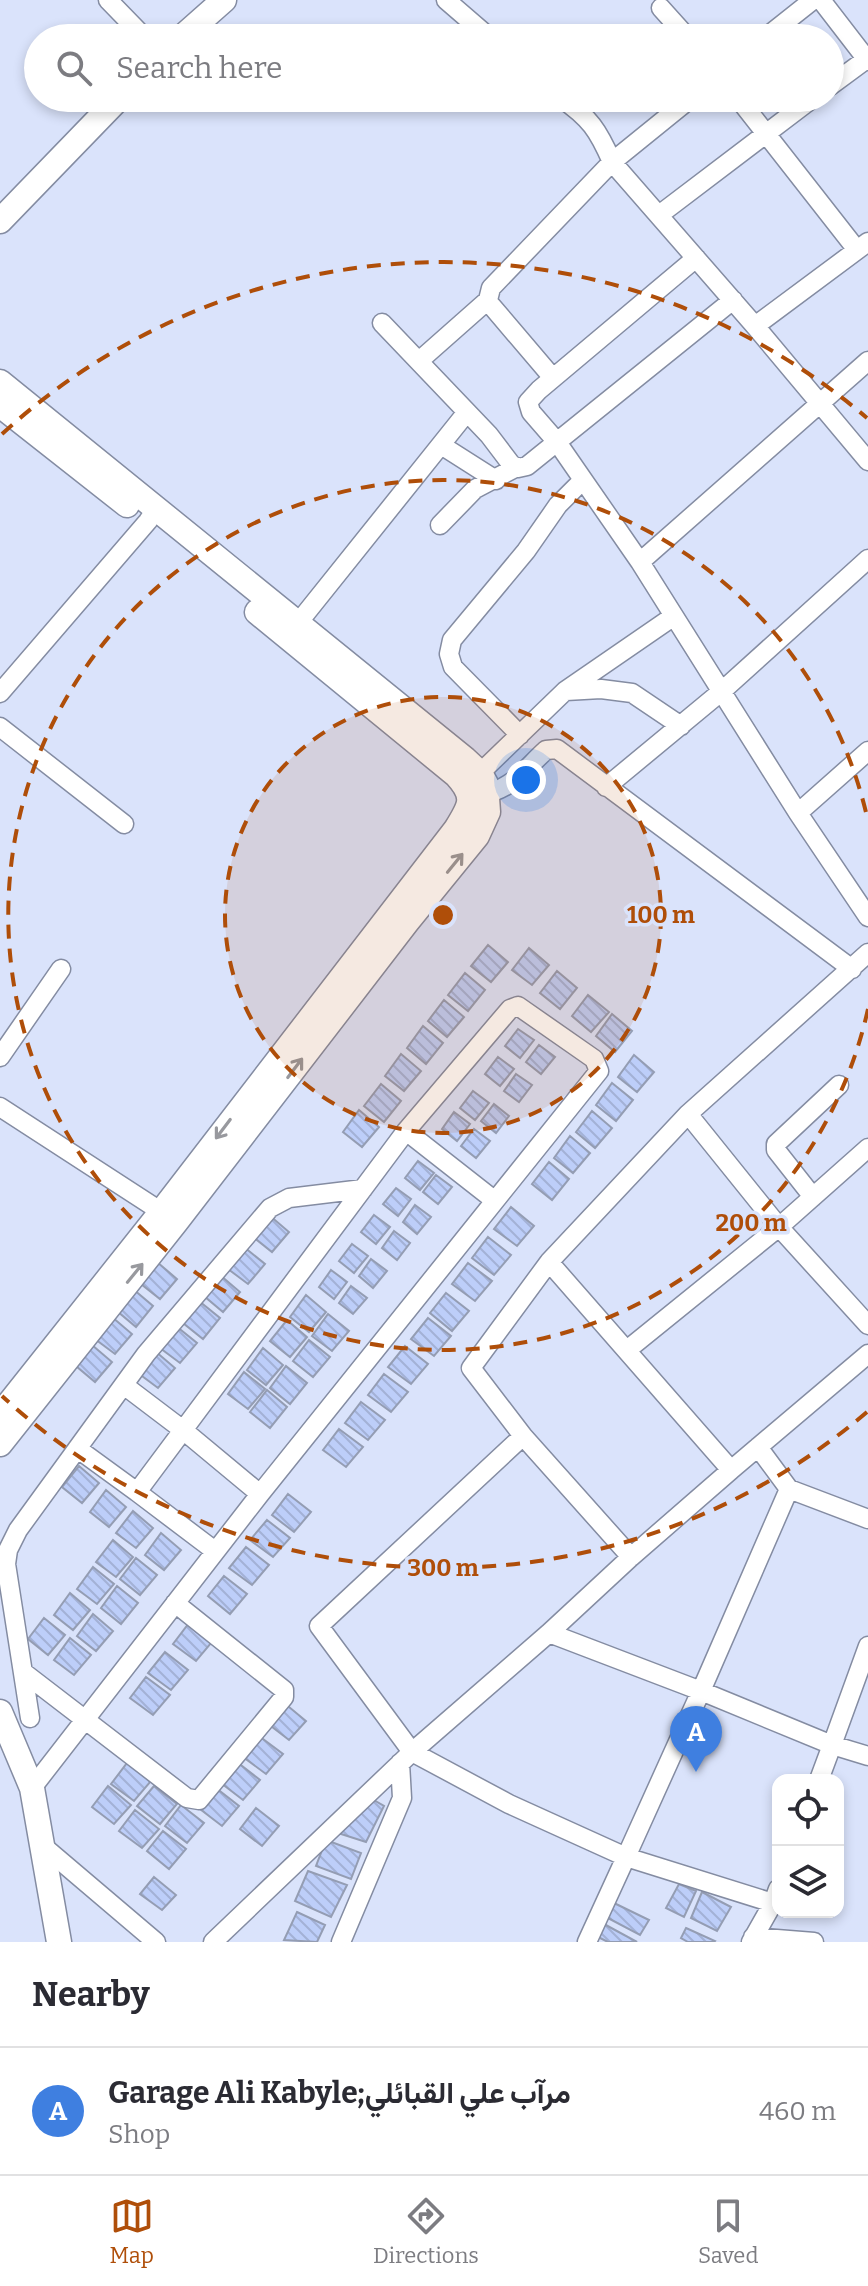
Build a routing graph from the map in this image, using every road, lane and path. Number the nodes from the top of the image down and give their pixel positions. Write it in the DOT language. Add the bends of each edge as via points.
graph roads {
  1 [pos="108,0"];
  2 [pos="224,0"];
  3 [pos="446,0"];
  4 [pos="813,0"];
  5 [pos="821,0"];
  6 [pos="661,8"];
  7 [pos="131,24"];
  8 [pos="197,24"];
  9 [pos="474,24"];
  10 [pos="675,24"];
  11 [pos="783,24"];
  12 [pos="840,24"];
  13 [pos="844,30"];
  14 [pos="867,59"];
  15 [pos="844,76"];
  16 [pos="104,112"];
  17 [pos="581,112"];
  18 [pos="674,112"];
  19 [pos="748,112"];
  20 [pos="794,112"];
  21 [pos="765,134"];
  22 [pos="612,162"];
  23 [pos="3,207"];
  24 [pos="659,215"];
  25 [pos="863,246"];
  26 [pos="696,258"];
  27 [pos="488,300"];
  28 [pos="733,300"];
  29 [pos="382,323"];
  30 [pos="755,326"];
  31 [pos="419,361"];
  32 [pos="868,361"];
  33 [pos="553,378"];
  34 [pos="0,382"];
  35 [pos="819,404"];
  36 [pos="0,405"];
  37 [pos="467,412"];
  38 [pos="557,442"];
  39 [pos="441,445"];
  40 [pos="868,461"];
  41 [pos="515,468"];
  42 [pos="496,480"];
  43 [pos="583,480"];
  44 [pos="152,515"];
  45 [pos="440,525"];
  46 [pos="868,559"];
  47 [pos="640,562"];
  48 [pos="674,616"];
  49 [pos="289,624"];
  50 [pos="565,691"];
  51 [pos="722,691"];
  52 [pos="0,693"];
  53 [pos="681,726"];
  54 [pos="0,727"];
  55 [pos="520,735"];
  56 [pos="868,751"];
  57 [pos="606,787"];
  58 [pos="479,788"];
  59 [pos="798,813"];
  60 [pos="124,824"];
  61 [pos="868,917"];
  62 [pos="868,953"];
  63 [pos="61,969"];
  64 [pos="852,969"];
  65 [pos="0,1057"];
  66 [pos="839,1085"];
  67 [pos="0,1107"];
  68 [pos="688,1114"];
  69 [pos="406,1131"];
  70 [pos="868,1148"];
  71 [pos="363,1189"];
  72 [pos="813,1197"];
  73 [pos="494,1200"];
  74 [pos="169,1216"];
  75 [pos="779,1227"];
  76 [pos="549,1262"];
  77 [pos="868,1325"];
  78 [pos="627,1350"];
  79 [pos="868,1354"];
  80 [pos="125,1386"];
  81 [pos="0,1415"];
  82 [pos="183,1430"];
  83 [pos="523,1436"];
  84 [pos="0,1444"];
  85 [pos="758,1447"];
  86 [pos="78,1449"];
  87 [pos="731,1470"];
  88 [pos="789,1489"];
  89 [pos="137,1492"];
  90 [pos="260,1494"];
  91 [pos="868,1519"];
  92 [pos="215,1551"];
  93 [pos="631,1557"];
  94 [pos="175,1603"];
  95 [pos="549,1633"];
  96 [pos="868,1646"];
  97 [pos="23,1672"];
  98 [pos="701,1691"];
  99 [pos="0,1712"];
  100 [pos="30,1718"];
  101 [pos="85,1720"];
  102 [pos="832,1745"];
  103 [pos="868,1756"];
  104 [pos="406,1758"];
  105 [pos="821,1774"];
  106 [pos="32,1788"];
  107 [pos="43,1846"];
  108 [pos="626,1857"];
  109 [pos="772,1895"];
  110 [pos="772,1902"];
  111 [pos="752,1940"];
  112 [pos="59,1942"];
  113 [pos="156,1942"];
  114 [pos="213,1942"];
  115 [pos="341,1942"];
  116 [pos="587,1942"];
  117 [pos="814,1942"];
  1 -- 7 [label="street"];
  2 -- 8 [label="street"];
  3 -- 9 [label="street"];
  4 -- 11 [label="street"];
  5 -- 12 [label="street"];
  6 -- 10 [label="street"];
  13 -- 14 [label="street"];
  14 -- 15 [label="street"];
  16 -- 23 [label="street"];
  17 -- 22 [label="street" via="597,130"];
  18 -- 22 [label="street"];
  19 -- 21 [label="street"];
  20 -- 21 [label="street"];
  21 -- 24 [label="street"];
  21 -- 25 [label="street"];
  22 -- 24 [label="street"];
  22 -- 27 [label="street" via="491,288"];
  24 -- 26 [label="street"];
  25 -- 30 [label="street"];
  26 -- 28 [label="street"];
  26 -- 33 [label="street"];
  27 -- 31 [label="street"];
  27 -- 33 [label="street"];
  28 -- 30 [label="street"];
  28 -- 38 [label="street"];
  29 -- 31 [label="street"];
  30 -- 35 [label="street"];
  31 -- 37 [label="street"];
  32 -- 35 [label="street"];
  33 -- 38 [label="street" via="528,407"];
  34 -- 44 [label="street"];
  35 -- 40 [label="street"];
  35 -- 47 [label="street"];
  36 -- 44 [label="street"];
  37 -- 39 [label="street"];
  37 -- 41 [label="street"];
  38 -- 41 [label="street" via="527,466"];
  38 -- 43 [label="street"];
  39 -- 42 [label="street"];
  39 -- 49 [label="street"];
  41 -- 42 [label="street"];
  42 -- 45 [label="street" via="475,489"];
  43 -- 47 [label="street"];
  43 -- 55 [label="street" via="452,640 453,667"];
  44 -- 49 [label="street"];
  44 -- 52 [label="street"];
  46 -- 51 [label="street"];
  47 -- 48 [label="street"];
  48 -- 50 [label="street"];
  48 -- 51 [label="street"];
  49 -- 58 [label="street" via="467,787"];
  50 -- 53 [label="street" via="632,693"];
  50 -- 55 [label="street"];
  51 -- 53 [label="street"];
  51 -- 59 [label="street"];
  53 -- 57 [label="street"];
  54 -- 60 [label="street"];
  55 -- 58 [label="street"];
  56 -- 59 [label="street"];
  57 -- 58 [label="street" via="553,748 506,787"];
  57 -- 64 [label="street"];
  58 -- 74 [label="street" via="335,1001"];
  59 -- 61 [label="street"];
  62 -- 64 [label="street"];
  63 -- 65 [label="street"];
  64 -- 68 [label="street"];
  66 -- 72 [label="street" via="776,1144"];
  67 -- 74 [label="street"];
  68 -- 75 [label="street"];
  68 -- 76 [label="street"];
  69 -- 71 [label="street"];
  69 -- 73 [label="street"];
  69 -- 73 [label="street" via="513,1006 594,1059 599,1071"];
  70 -- 72 [label="street"];
  71 -- 80 [label="street" via="289,1198 270,1208"];
  71 -- 82 [label="street"];
  72 -- 75 [label="street"];
  73 -- 90 [label="street"];
  74 -- 81 [label="street"];
  84 -- 74 [label="street, one-way"];
  75 -- 77 [label="street"];
  75 -- 78 [label="street"];
  76 -- 78 [label="street"];
  76 -- 83 [label="street" via="471,1368"];
  78 -- 87 [label="street"];
  79 -- 85 [label="street"];
  80 -- 82 [label="street"];
  80 -- 86 [label="street"];
  82 -- 89 [label="street"];
  82 -- 90 [label="street"];
  83 -- 93 [label="street"];
  83 -- 104 [label="street" via="319,1626"];
  85 -- 87 [label="street"];
  85 -- 88 [label="street"];
  86 -- 89 [label="street"];
  86 -- 97 [label="street" via="8,1550"];
  87 -- 93 [label="street"];
  88 -- 91 [label="street"];
  88 -- 98 [label="street"];
  89 -- 92 [label="street"];
  90 -- 92 [label="street"];
  92 -- 94 [label="street"];
  93 -- 95 [label="street"];
  94 -- 101 [label="street"];
  94 -- 101 [label="street" via="279,1685 284,1697 199,1800 187,1798"];
  95 -- 98 [label="street"];
  95 -- 104 [label="street"];
  96 -- 102 [label="street"];
  97 -- 100 [label="street"];
  97 -- 101 [label="street"];
  98 -- 102 [label="street"];
  98 -- 108 [label="street"];
  99 -- 106 [label="street"];
  101 -- 106 [label="street"];
  102 -- 103 [label="street"];
  102 -- 105 [label="street"];
  104 -- 108 [label="street"];
  104 -- 114 [label="street"];
  104 -- 115 [label="street" via="402,1798"];
  106 -- 107 [label="street"];
  107 -- 112 [label="street"];
  107 -- 113 [label="street"];
  108 -- 109 [label="street"];
  108 -- 116 [label="street"];
  110 -- 111 [label="street"];
  111 -- 117 [label="street"];
}
